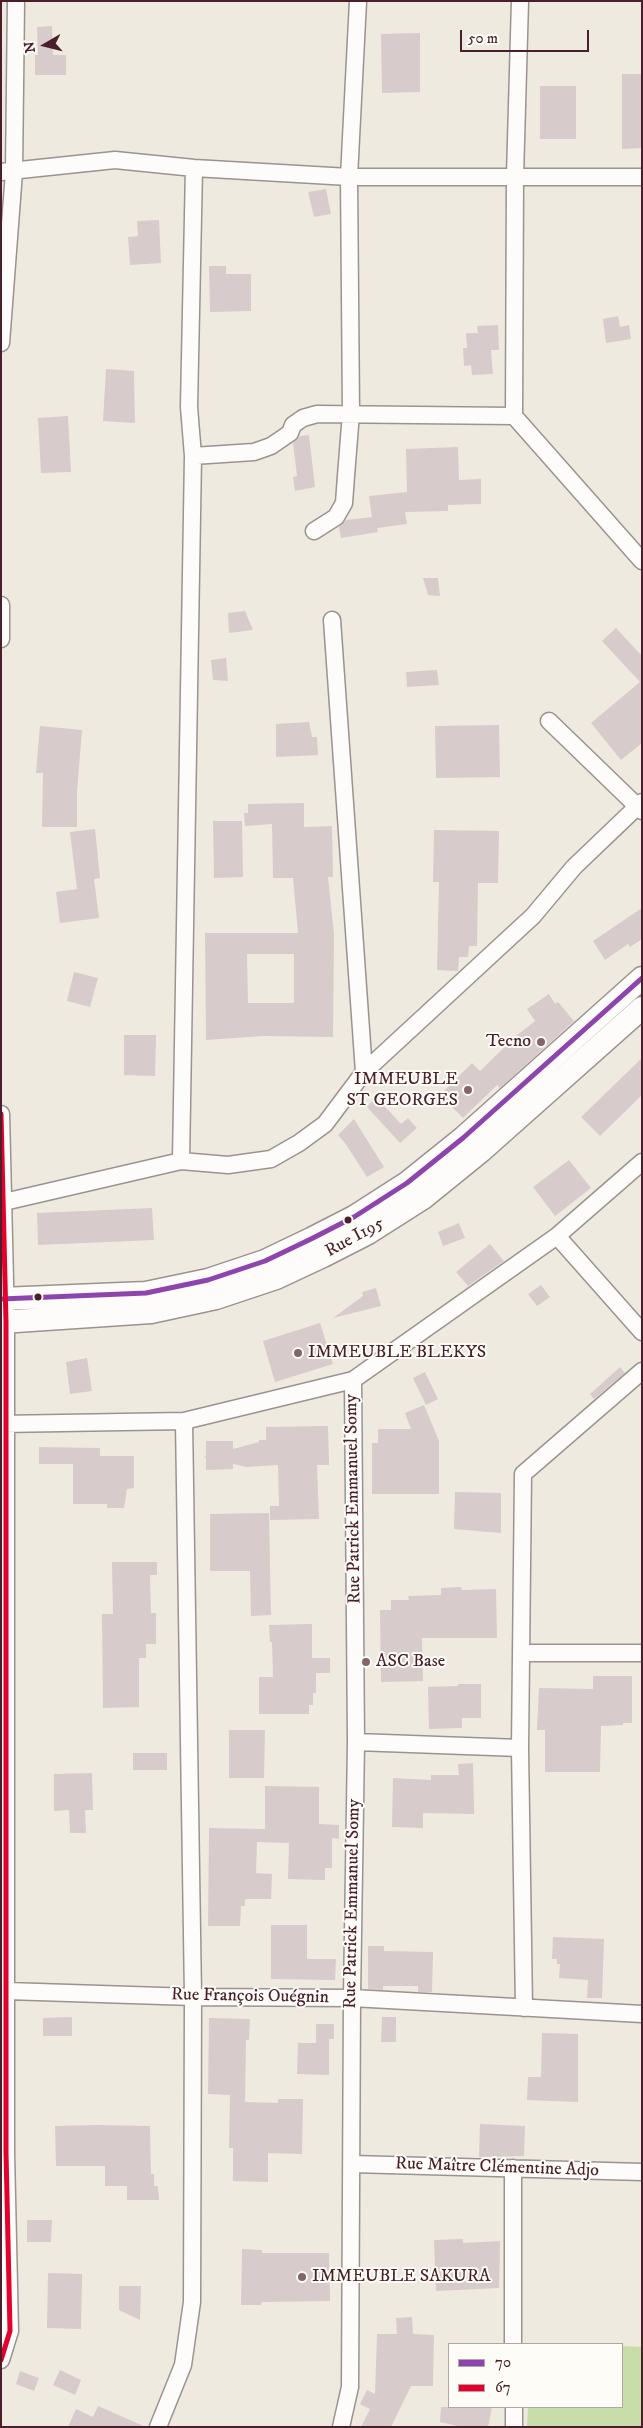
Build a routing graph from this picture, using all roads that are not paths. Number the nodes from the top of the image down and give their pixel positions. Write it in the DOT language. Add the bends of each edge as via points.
graph roads {
  1 [pos="16,1"];
  2 [pos="358,1"];
  3 [pos="520,1"];
  4 [pos="194,168"];
  5 [pos="7,172"];
  6 [pos="515,176"];
  7 [pos="349,177"];
  8 [pos="642,177"];
  9 [pos="1,342"];
  10 [pos="351,413"];
  11 [pos="514,416"];
  12 [pos="193,456"];
  13 [pos="314,531"];
  14 [pos="642,561"];
  15 [pos="1,605"];
  16 [pos="1,609"];
  17 [pos="332,620"];
  18 [pos="1,639"];
  19 [pos="548,720"];
  20 [pos="640,806"];
  21 [pos="642,978"];
  22 [pos="642,1008"];
  23 [pos="364,1072"];
  24 [pos="1,1114"];
  25 [pos="181,1162"];
  26 [pos="642,1162"];
  27 [pos="4,1202"];
  28 [pos="557,1236"];
  29 [pos="3,1298"];
  30 [pos="4,1322"];
  31 [pos="642,1332"];
  32 [pos="642,1372"];
  33 [pos="353,1380"];
  34 [pos="184,1421"];
  35 [pos="4,1424"];
  36 [pos="4,1594"];
  37 [pos="520,1653"];
  38 [pos="642,1653"];
  39 [pos="356,1742"];
  40 [pos="520,1748"];
  41 [pos="7,1991"];
  42 [pos="193,1997"];
  43 [pos="352,1998"];
  44 [pos="524,2008"];
  45 [pos="642,2014"];
  46 [pos="4,2152"];
  47 [pos="352,2164"];
  48 [pos="513,2168"];
  49 [pos="642,2172"];
  50 [pos="514,2343"];
  51 [pos="1,2360"];
  52 [pos="514,2408"];
  53 [pos="158,2427"];
  54 [pos="340,2427"];
  55 [pos="514,2427"];
  1 -- 5 [label="street"];
  2 -- 7 [label="street"];
  3 -- 6 [label="street"];
  4 -- 5 [label="street" via="115,160"];
  4 -- 7 [label="street"];
  4 -- 12 [label="street" via="189,407"];
  5 -- 9 [label="street"];
  6 -- 7 [label="street"];
  6 -- 8 [label="street"];
  6 -- 11 [label="street"];
  7 -- 10 [label="street"];
  10 -- 11 [label="street"];
  10 -- 12 [label="street" via="317,414 303,418 290,433 271,446 254,452"];
  10 -- 13 [label="street" via="344,503 336,518"];
  11 -- 14 [label="street"];
  12 -- 25 [label="street"];
  15 -- 16 [label="street"];
  16 -- 18 [label="street"];
  17 -- 23 [label="street"];
  19 -- 20 [label="street"];
  20 -- 23 [label="street" via="574,867 533,916"];
  21 -- 29 [label="main road, Rue I195" via="463,1138 407,1183 320,1235 265,1261 182,1286 146,1292"];
  22 -- 30 [label="main road, Rue I195" via="481,1152 423,1198 331,1252 276,1278 216,1298 151,1312"];
  23 -- 25 [label="street" via="325,1124 270,1160 228,1165"];
  24 -- 27 [label="street"];
  25 -- 27 [label="street"];
  26 -- 28 [label="street"];
  27 -- 29 [label="street"];
  28 -- 31 [label="street"];
  28 -- 33 [label="street"];
  29 -- 30 [label="street"];
  30 -- 35 [label="street"];
  32 -- 37 [label="street" via="523,1474"];
  33 -- 34 [label="street"];
  33 -- 39 [label="street, Rue Patrick Emmanuel Somy"];
  34 -- 35 [label="street"];
  34 -- 42 [label="street"];
  35 -- 36 [label="street"];
  36 -- 41 [label="street"];
  37 -- 38 [label="street"];
  37 -- 40 [label="street"];
  39 -- 40 [label="street"];
  39 -- 43 [label="street, Rue Patrick Emmanuel Somy"];
  40 -- 44 [label="street"];
  41 -- 42 [label="street, Rue François Ouégnin"];
  41 -- 46 [label="street"];
  42 -- 43 [label="street, Rue François Ouégnin"];
  42 -- 53 [label="street" via="192,2302 183,2365"];
  43 -- 44 [label="street, Rue François Ouégnin"];
  43 -- 47 [label="street, Rue Patrick Emmanuel Somy"];
  44 -- 45 [label="street, Rue François Ouégnin"];
  46 -- 51 [label="street" via="10,2331"];
  47 -- 48 [label="street, Rue Maître Clémentine Adjo"];
  47 -- 54 [label="street, Rue Patrick Emmanuel Somy" via="350,2388"];
  48 -- 49 [label="street, Rue Maître Clémentine Adjo"];
  48 -- 50 [label="street"];
  52 -- 55 [label="street"];
}
